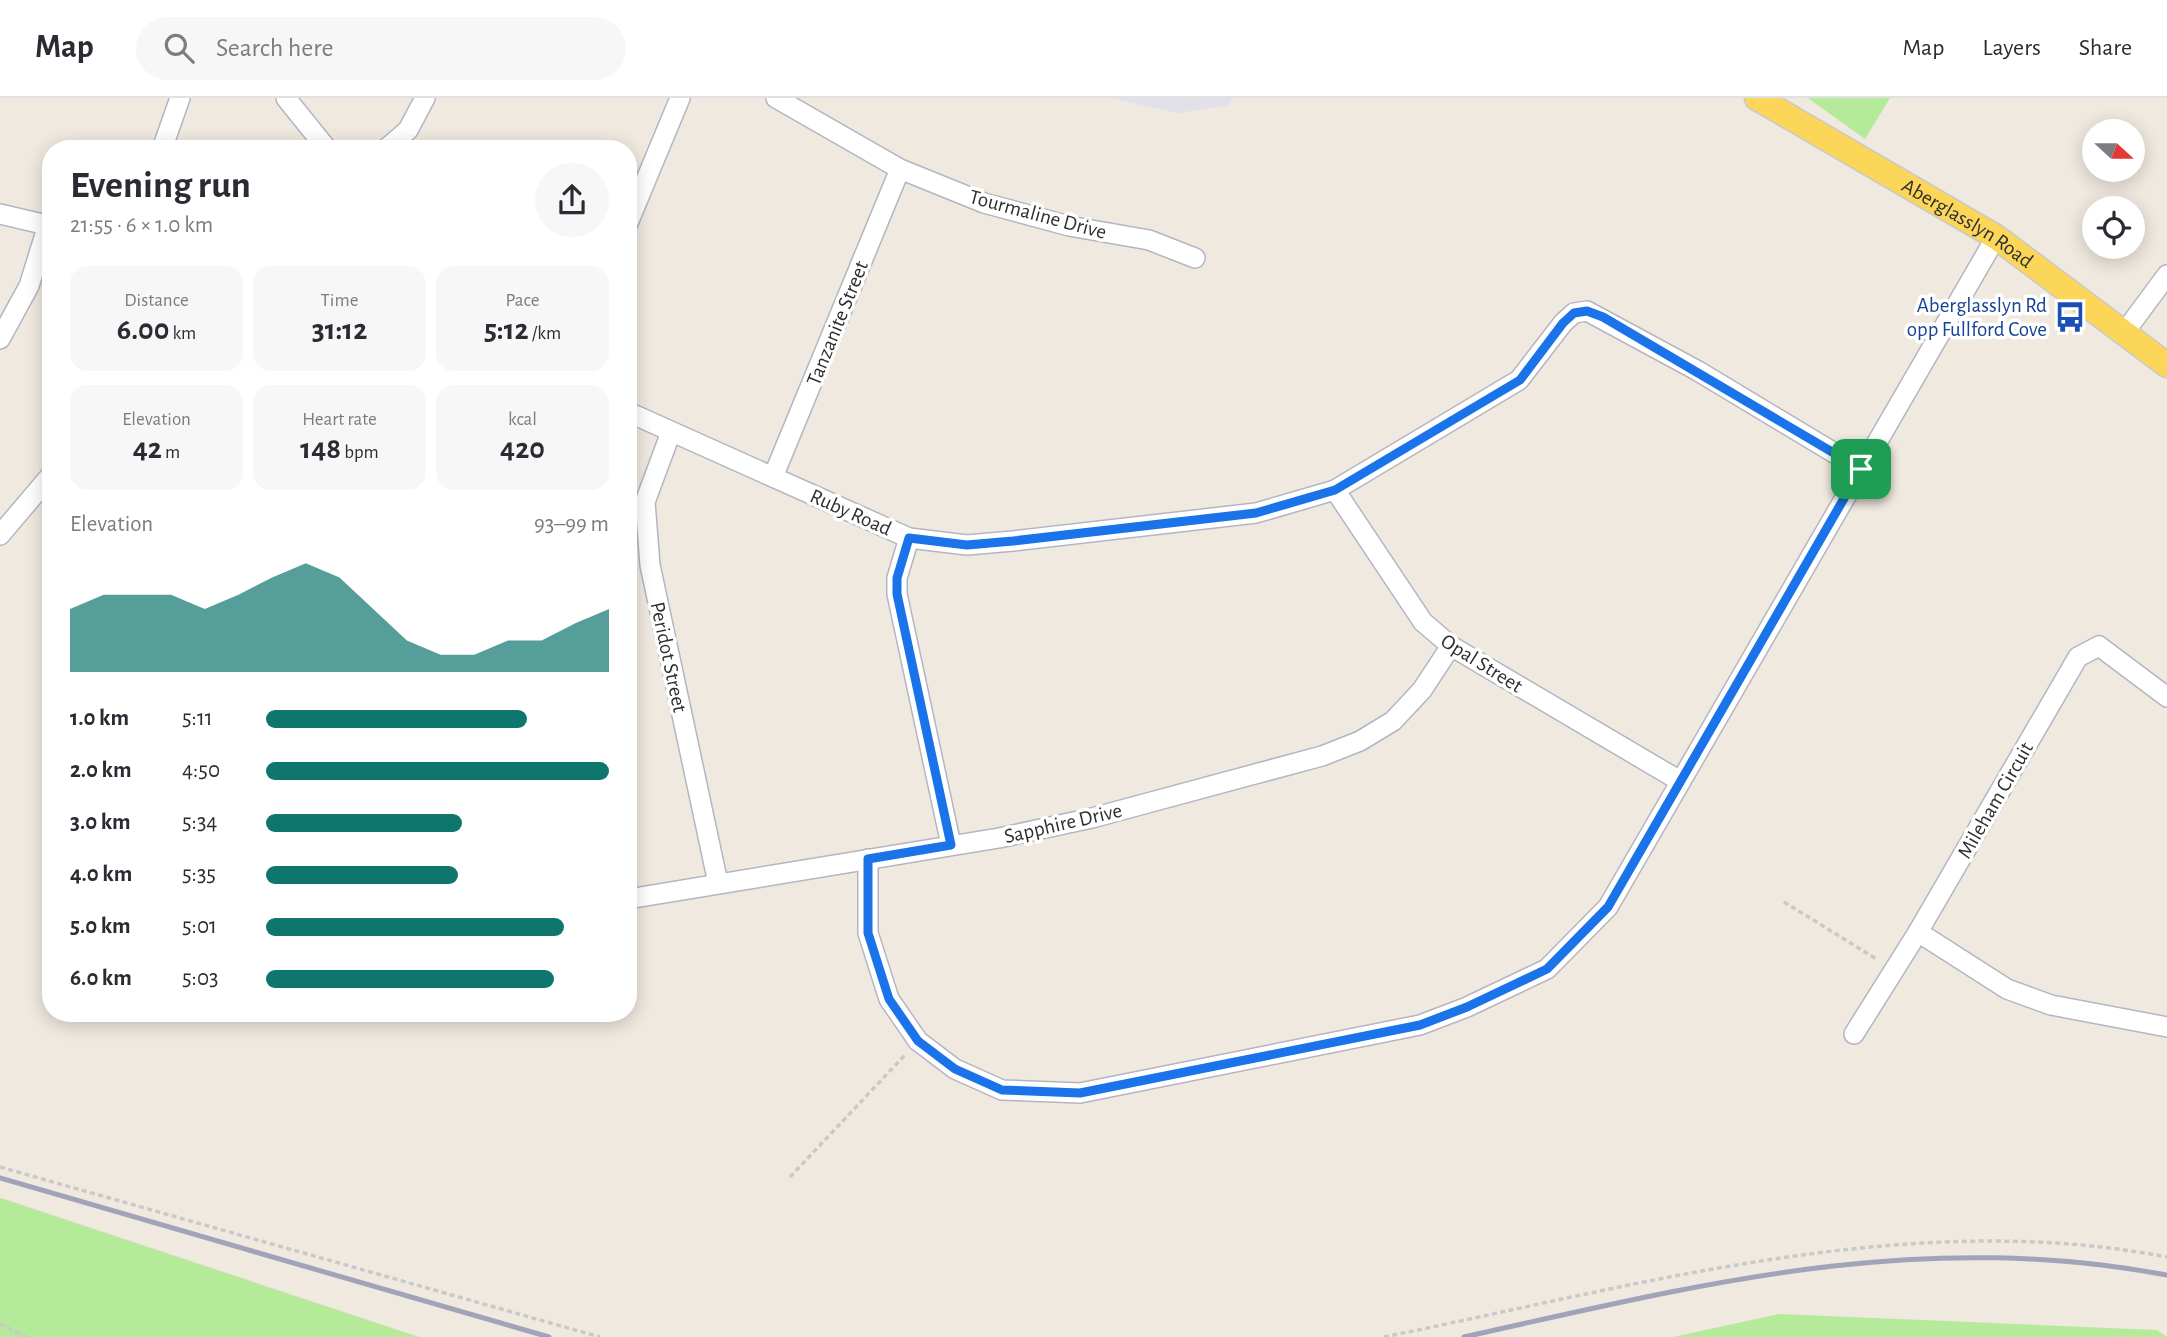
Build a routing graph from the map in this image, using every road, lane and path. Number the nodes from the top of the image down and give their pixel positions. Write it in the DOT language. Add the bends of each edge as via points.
graph roads {
  1 [pos="180,98"];
  2 [pos="286,98"];
  3 [pos="425,98"];
  4 [pos="680,98"];
  5 [pos="776,98"];
  6 [pos="1757,98"];
  7 [pos="165,140"];
  8 [pos="320,140"];
  9 [pos="396,140"];
  10 [pos="900,169"];
  11 [pos="637,201"];
  12 [pos="0,214"];
  13 [pos="42,224"];
  14 [pos="1996,237"];
  15 [pos="42,247"];
  16 [pos="1195,258"];
  17 [pos="2167,275"];
  18 [pos="2124,332"];
  19 [pos="0,339"];
  20 [pos="2167,365"];
  21 [pos="637,416"];
  22 [pos="671,432"];
  23 [pos="1861,469"];
  24 [pos="773,477"];
  25 [pos="42,486"];
  26 [pos="1335,490"];
  27 [pos="0,535"];
  28 [pos="909,538"];
  29 [pos="1451,646"];
  30 [pos="2167,697"];
  31 [pos="1680,781"];
  32 [pos="951,845"];
  33 [pos="868,859"];
  34 [pos="718,883"];
  35 [pos="637,897"];
  36 [pos="1784,902"];
  37 [pos="1918,932"];
  38 [pos="1894,970"];
  39 [pos="2167,1027"];
  40 [pos="1854,1034"];
  41 [pos="918,1041"];
  42 [pos="0,1167"];
  43 [pos="790,1177"];
  44 [pos="2167,1258"];
  45 [pos="0,1324"];
  46 [pos="26,1337"];
  47 [pos="600,1337"];
  48 [pos="1384,1337"];
  1 -- 7 [label="street"];
  2 -- 8 [label="street"];
  3 -- 9 [label="street" via="408,130"];
  4 -- 11 [label="street"];
  5 -- 10 [label="street, Tourmaline Drive"];
  6 -- 14 [label="main road, Aberglasslyn Road"];
  10 -- 16 [label="street, Tourmaline Drive" via="984,203 1069,226 1149,240"];
  10 -- 24 [label="street, Tanzanite Street"];
  12 -- 13 [label="street"];
  14 -- 18 [label="main road, Aberglasslyn Road"];
  14 -- 23 [label="street"];
  15 -- 19 [label="street" via="29,286"];
  17 -- 18 [label="street"];
  18 -- 20 [label="main road, Aberglasslyn Road"];
  21 -- 22 [label="street, Ruby Road"];
  22 -- 24 [label="street, Ruby Road"];
  22 -- 34 [label="street, Peridot Street" via="645,502 650,565"];
  23 -- 26 [label="street, Ruby Road" via="1686,364 1587,311 1574,313 1563,323 1520,380"];
  23 -- 31 [label="street"];
  24 -- 28 [label="street, Ruby Road"];
  25 -- 27 [label="street"];
  26 -- 28 [label="street, Ruby Road" via="1256,513 1013,541 967,545"];
  26 -- 29 [label="street, Opal Street" via="1423,622"];
  28 -- 32 [label="street" via="897,594"];
  29 -- 31 [label="street, Opal Street"];
  29 -- 32 [label="street, Sapphire Drive" via="1422,690 1393,721 1360,741 1322,756 1092,818"];
  30 -- 37 [label="street, Mileham Circuit" via="2099,646 2078,657"];
  31 -- 41 [label="street" via="1608,907 1547,969 1420,1025 1080,1093 1002,1090 955,1069"];
  32 -- 33 [label="street, Sapphire Drive"];
  33 -- 34 [label="street, Sapphire Drive"];
  33 -- 41 [label="street" via="868,933 889,999"];
  34 -- 35 [label="street, Sapphire Drive"];
  36 -- 38 [label="path"];
  37 -- 38 [label="street, Mileham Circuit"];
  37 -- 39 [label="street" via="2007,989 2051,1005"];
  38 -- 40 [label="street, Mileham Circuit"];
  41 -- 43 [label="path"];
  42 -- 47 [label="path"];
  44 -- 48 [label="path" via="2118,1248 1941,1241 1755,1262"];
  45 -- 46 [label="path"];
}
